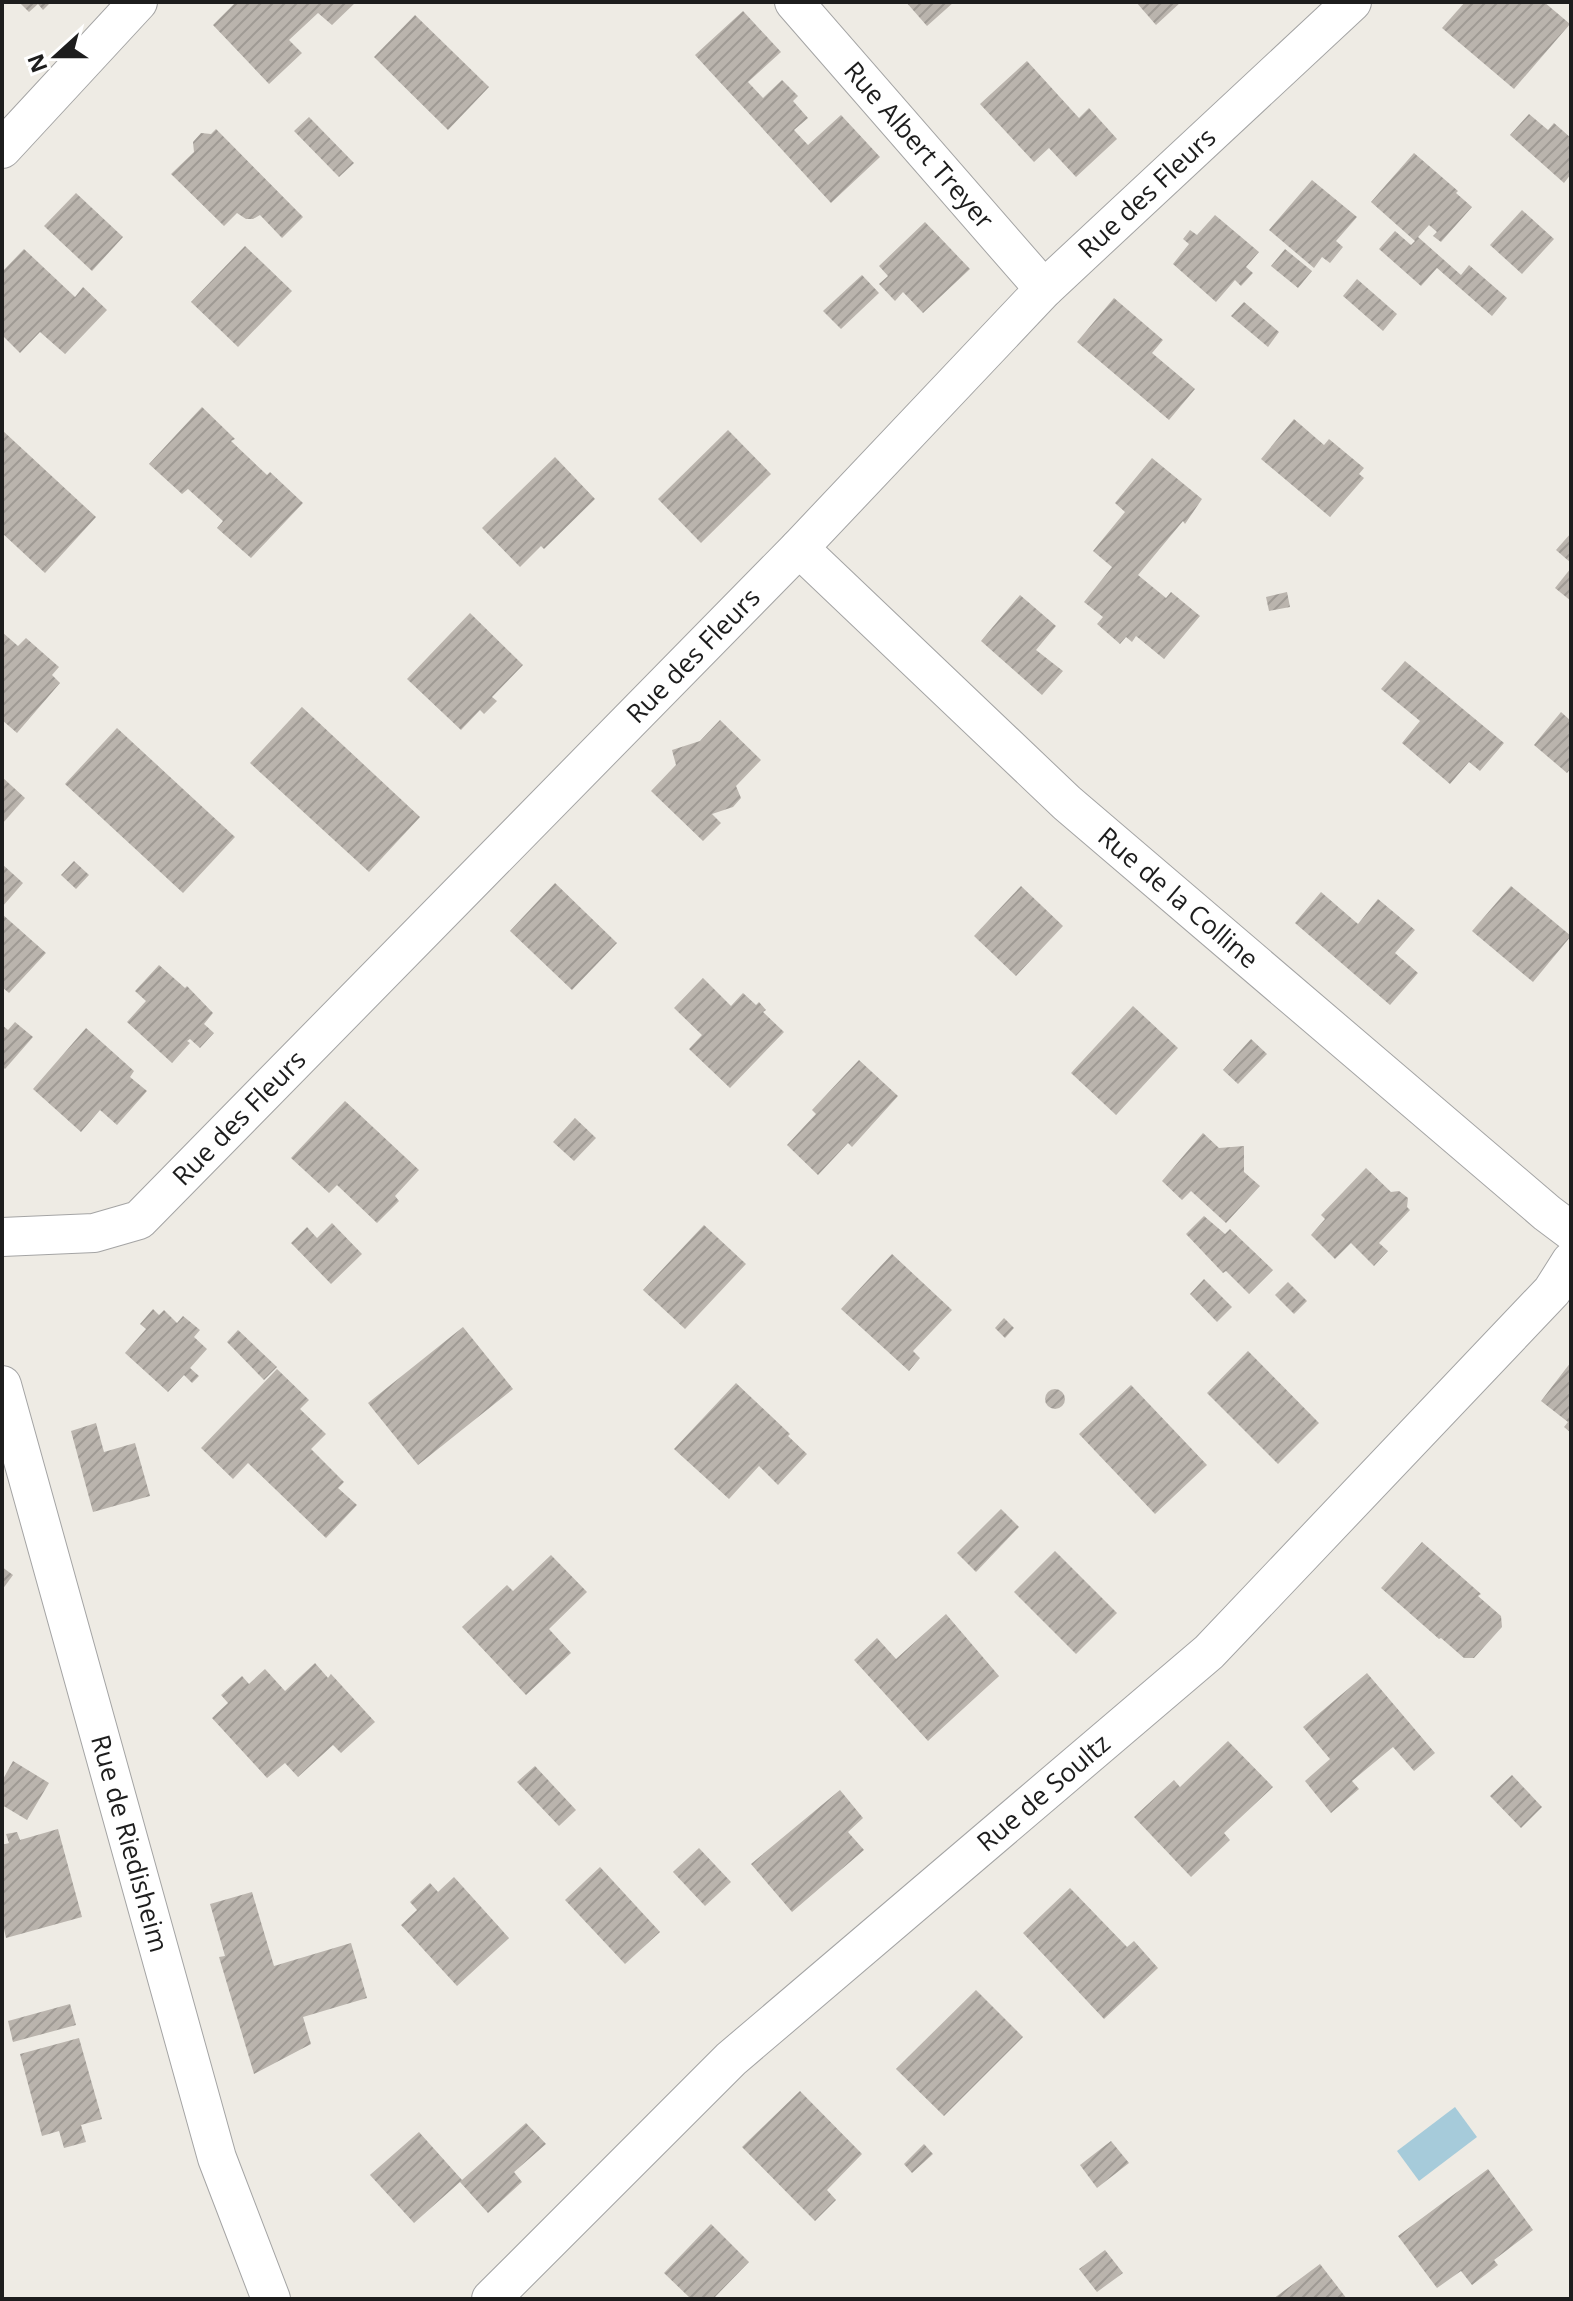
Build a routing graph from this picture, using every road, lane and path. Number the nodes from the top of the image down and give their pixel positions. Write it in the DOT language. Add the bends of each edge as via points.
graph roads {
  1 [pos="138,2"];
  2 [pos="794,2"];
  3 [pos="1352,2"];
  4 [pos="2,149"];
  5 [pos="1044,289"];
  6 [pos="799,548"];
  7 [pos="1571,1231"];
  8 [pos="2,1237"];
  9 [pos="1571,1261"];
  10 [pos="2,1385"];
  11 [pos="271,2299"];
  12 [pos="491,2299"];
  1 -- 4 [label="street"];
  2 -- 5 [label="street, Rue Albert Treyer"];
  3 -- 5 [label="street, Rue des Fleurs"];
  5 -- 6 [label="street, Rue des Fleurs"];
  6 -- 7 [label="street, Rue de la Colline" via="1067,803"];
  6 -- 8 [label="street, Rue des Fleurs" via="139,1220 94,1233"];
  9 -- 12 [label="street, Rue de Soultz" via="1552,1291 1209,1652 731,2059"];
  10 -- 11 [label="street, Rue de Riedisheim" via="217,2158"];
}
